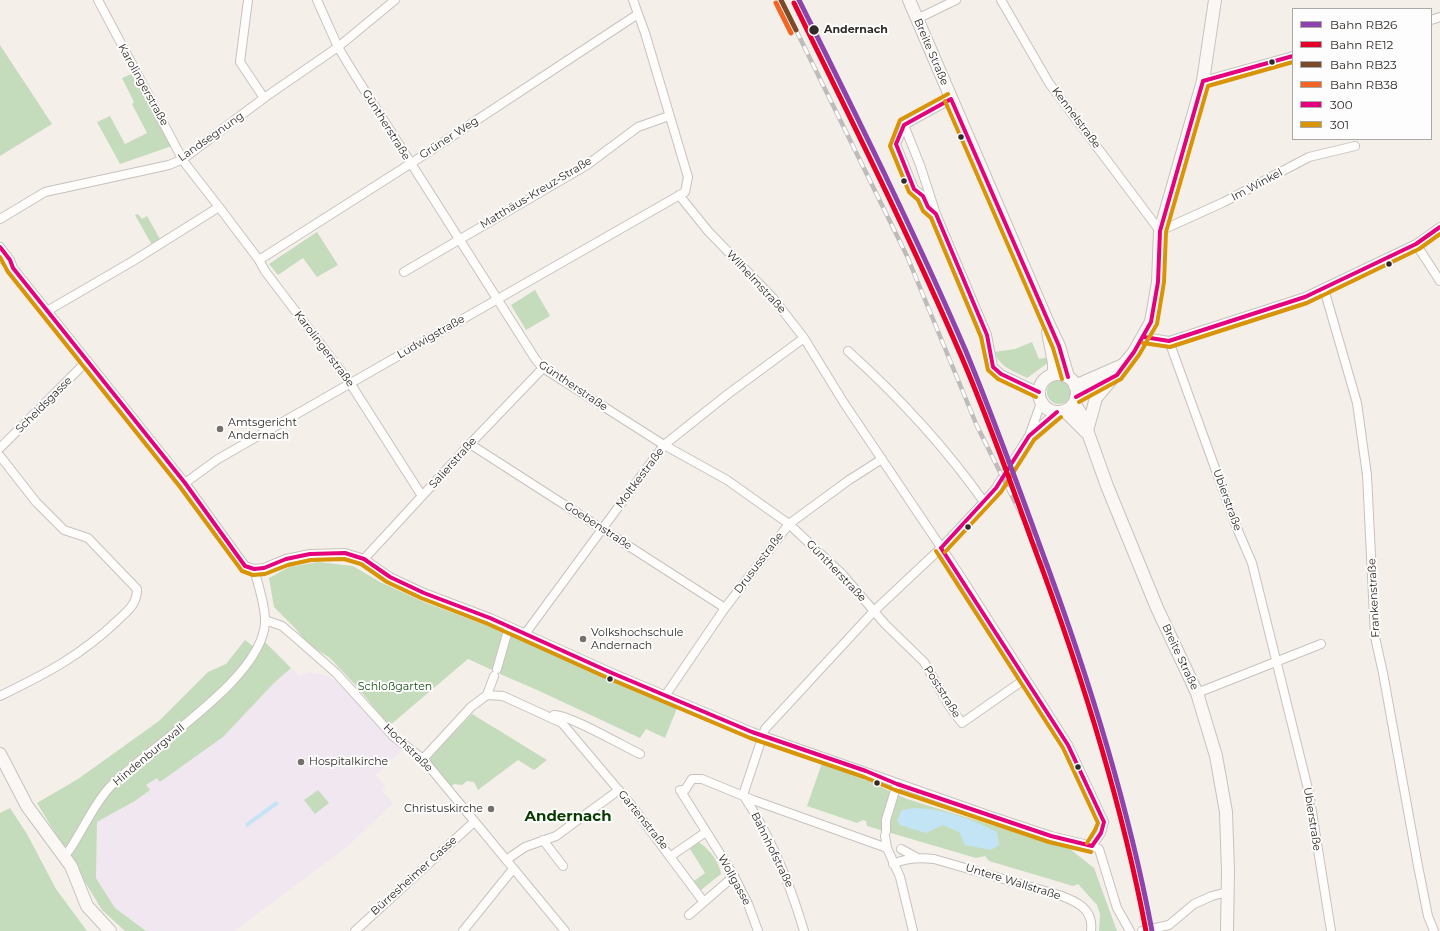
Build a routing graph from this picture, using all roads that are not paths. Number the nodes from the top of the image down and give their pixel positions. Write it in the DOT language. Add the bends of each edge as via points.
graph roads {
  1 [pos="98,0"];
  2 [pos="248,0"];
  3 [pos="317,0"];
  4 [pos="395,0"];
  5 [pos="632,0"];
  6 [pos="909,0"];
  7 [pos="956,0"];
  8 [pos="1000,0"];
  9 [pos="1215,0"];
  10 [pos="638,14"];
  11 [pos="916,19"];
  12 [pos="338,47"];
  13 [pos="1292,56"];
  14 [pos="1203,81"];
  15 [pos="264,98"];
  16 [pos="951,99"];
  17 [pos="669,116"];
  18 [pos="904,126"];
  19 [pos="1355,146"];
  20 [pos="183,159"];
  21 [pos="410,164"];
  22 [pos="679,195"];
  23 [pos="219,206"];
  24 [pos="936,214"];
  25 [pos="0,219"];
  26 [pos="1440,227"];
  27 [pos="1160,231"];
  28 [pos="460,239"];
  29 [pos="1416,244"];
  30 [pos="0,247"];
  31 [pos="0,257"];
  32 [pos="259,260"];
  33 [pos="13,268"];
  34 [pos="404,272"];
  35 [pos="1440,281"];
  36 [pos="1324,289"];
  37 [pos="497,299"];
  38 [pos="47,311"];
  39 [pos="1048,323"];
  40 [pos="1144,337"];
  41 [pos="804,338"];
  42 [pos="1169,341"];
  43 [pos="848,351"];
  44 [pos="87,362"];
  45 [pos="1124,364"];
  46 [pos="543,368"];
  47 [pos="1054,374"];
  48 [pos="1116,375"];
  49 [pos="350,383"];
  50 [pos="1073,391"];
  51 [pos="1040,398"];
  52 [pos="1061,412"];
  53 [pos="1087,432"];
  54 [pos="1028,436"];
  55 [pos="470,444"];
  56 [pos="664,445"];
  57 [pos="0,448"];
  58 [pos="0,456"];
  59 [pos="882,459"];
  60 [pos="185,483"];
  61 [pos="422,496"];
  62 [pos="984,502"];
  63 [pos="789,524"];
  64 [pos="602,528"];
  65 [pos="941,548"];
  66 [pos="364,559"];
  67 [pos="254,569"];
  68 [pos="725,608"];
  69 [pos="874,611"];
  70 [pos="265,620"];
  71 [pos="885,624"];
  72 [pos="510,627"];
  73 [pos="525,634"];
  74 [pos="1321,644"];
  75 [pos="1277,661"];
  76 [pos="1025,679"];
  77 [pos="1197,693"];
  78 [pos="487,695"];
  79 [pos="0,696"];
  80 [pos="665,696"];
  81 [pos="549,716"];
  82 [pos="763,736"];
  83 [pos="0,754"];
  84 [pos="640,754"];
  85 [pos="423,759"];
  86 [pos="897,784"];
  87 [pos="619,790"];
  88 [pos="742,795"];
  89 [pos="474,822"];
  90 [pos="706,832"];
  91 [pos="543,840"];
  92 [pos="1092,846"];
  93 [pos="887,848"];
  94 [pos="901,850"];
  95 [pos="64,856"];
  96 [pos="671,856"];
  97 [pos="916,857"];
  98 [pos="506,860"];
  99 [pos="893,864"];
  100 [pos="563,866"];
  101 [pos="513,869"];
  102 [pos="734,876"];
  103 [pos="1228,892"];
  104 [pos="704,901"];
  105 [pos="689,915"];
  106 [pos="561,930"];
  107 [pos="110,931"];
  108 [pos="356,931"];
  109 [pos="463,931"];
  110 [pos="758,931"];
  111 [pos="804,931"];
  112 [pos="913,931"];
  113 [pos="1091,931"];
  114 [pos="1131,931"];
  115 [pos="1142,931"];
  116 [pos="1227,931"];
  117 [pos="1330,931"];
  118 [pos="1434,931"];
  1 -- 20 [label="street, Karolingerstraße"];
  2 -- 15 [label="street" via="240,62"];
  3 -- 12 [label="street, Güntherstraße"];
  4 -- 12 [label="street, Landsegnung"];
  5 -- 10 [label="street"];
  6 -- 11 [label="street, Breite Straße"];
  7 -- 11 [label="street"];
  8 -- 27 [label="street, Kennelstraße" via="1049,83"];
  9 -- 14 [label="street"];
  10 -- 17 [label="street"];
  10 -- 21 [label="street, Grüner Weg"];
  11 -- 16 [label="street, Breite Straße"];
  12 -- 15 [label="street, Landsegnung"];
  12 -- 21 [label="street, Güntherstraße"];
  13 -- 14 [label="street"];
  14 -- 27 [label="street"];
  15 -- 20 [label="street, Landsegnung"];
  16 -- 18 [label="street"];
  16 -- 39 [label="street, Breite Straße"];
  17 -- 22 [label="street" via="688,177 685,192"];
  17 -- 28 [label="street, Matthäus-Kreuz-Straße" via="638,128 587,165"];
  18 -- 24 [label="street"];
  18 -- 24 [label="street" via="896,144 914,188"];
  19 -- 27 [label="street, Im Winkel" via="1310,157 1224,202"];
  20 -- 23 [label="street, Karolingerstraße"];
  20 -- 25 [label="street, Landsegnung" via="169,165 45,192"];
  21 -- 28 [label="street, Güntherstraße"];
  21 -- 32 [label="street, Grüner Weg"];
  22 -- 37 [label="street, Ludwigstraße"];
  22 -- 41 [label="street, Wilhelmstraße" via="708,231 773,298"];
  23 -- 32 [label="street, Karolingerstraße"];
  23 -- 38 [label="street" via="127,265"];
  24 -- 51 [label="street" via="987,335 993,367"];
  26 -- 29 [label="street"];
  27 -- 40 [label="street" via="1156,303"];
  28 -- 34 [label="street, Matthäus-Kreuz-Straße"];
  28 -- 37 [label="street, Güntherstraße"];
  29 -- 35 [label="street"];
  29 -- 36 [label="street"];
  30 -- 33 [label="street"];
  31 -- 33 [label="street"];
  32 -- 49 [label="street, Karolingerstraße"];
  33 -- 38 [label="street"];
  36 -- 42 [label="street" via="1305,298"];
  36 -- 118 [label="street, Frankenstraße" via="1357,402 1367,475 1375,636 1418,866 1428,916"];
  37 -- 46 [label="street, Güntherstraße"];
  37 -- 49 [label="street, Ludwigstraße"];
  38 -- 44 [label="street"];
  39 -- 47 [label="street, Breite Straße"];
  39 -- 50 [label="street, Breite Straße" via="1059,346"];
  40 -- 42 [label="street"];
  40 -- 45 [label="street"];
  41 -- 56 [label="street, Moltkestraße"];
  41 -- 59 [label="street, Wilhelmstraße"];
  42 -- 75 [label="street, Ubierstraße" via="1236,526 1252,563"];
  43 -- 62 [label="street" via="905,405 945,449"];
  44 -- 57 [label="street, Scheidsgasse"];
  44 -- 60 [label="street"];
  45 -- 48 [label="street"];
  45 -- 50 [label="street"];
  46 -- 55 [label="street, Salierstraße"];
  46 -- 56 [label="street, Güntherstraße"];
  47 -- 50 [label="street" via="1061,374"];
  47 -- 51 [label="street" via="1043,381"];
  48 -- 50 [label="street"];
  48 -- 53 [label="street" via="1096,398"];
  49 -- 60 [label="street, Ludwigstraße" via="218,459"];
  49 -- 61 [label="street, Karolingerstraße"];
  50 -- 52 [label="street"];
  50 -- 53 [label="street, Breite Straße"];
  51 -- 52 [label="street" via="1051,411"];
  51 -- 54 [label="street"];
  52 -- 53 [label="street, Breite Straße"];
  52 -- 54 [label="street"];
  53 -- 77 [label="street, Breite Straße" via="1151,595"];
  54 -- 62 [label="street" via="996,488"];
  55 -- 61 [label="street, Salierstraße"];
  55 -- 64 [label="street, Goebenstraße"];
  56 -- 63 [label="street, Güntherstraße" via="727,480"];
  56 -- 64 [label="street, Moltkestraße"];
  58 -- 79 [label="street" via="36,502 64,530 88,538 137,589 134,604 75,656"];
  59 -- 63 [label="street, Drususstraße"];
  59 -- 65 [label="street, Wilhelmstraße"];
  60 -- 67 [label="street" via="245,566"];
  61 -- 66 [label="street, Salierstraße"];
  62 -- 65 [label="street"];
  63 -- 68 [label="street, Drususstraße"];
  63 -- 69 [label="street, Güntherstraße" via="843,576"];
  64 -- 68 [label="street, Goebenstraße"];
  64 -- 73 [label="street, Moltkestraße"];
  65 -- 69 [label="street"];
  65 -- 76 [label="street, Wilhelmstraße"];
  66 -- 67 [label="street" via="346,553 310,554"];
  66 -- 72 [label="street" via="390,576"];
  67 -- 70 [label="street"];
  68 -- 80 [label="street, Drususstraße"];
  69 -- 71 [label="street, Güntherstraße"];
  69 -- 82 [label="street" via="786,705 765,729"];
  70 -- 85 [label="street, Hochstraße" via="282,626 336,673 393,736"];
  70 -- 95 [label="street, Hindenburgwall" via="263,635 250,659 222,692 109,788 70,851"];
  71 -- 76 [label="street, Poststraße" via="924,662 962,723"];
  72 -- 73 [label="street"];
  72 -- 78 [label="street"];
  73 -- 80 [label="street"];
  74 -- 75 [label="street"];
  75 -- 77 [label="street"];
  75 -- 117 [label="street, Ubierstraße" via="1308,793"];
  76 -- 92 [label="street, Wilhelmstraße" via="1068,745 1104,822 1101,833"];
  77 -- 103 [label="street, Breite Straße" via="1216,756 1226,812"];
  78 -- 81 [label="street" via="503,696"];
  78 -- 85 [label="street" via="471,707"];
  80 -- 82 [label="street"];
  81 -- 84 [label="street" via="558,715"];
  81 -- 87 [label="street, Gartenstraße" via="562,722 576,744"];
  82 -- 86 [label="street"];
  82 -- 88 [label="street"];
  83 -- 95 [label="street" via="27,806"];
  85 -- 89 [label="street, Hochstraße"];
  86 -- 92 [label="street" via="1052,836"];
  86 -- 93 [label="street" via="886,820"];
  87 -- 91 [label="street" via="556,836"];
  87 -- 96 [label="street, Gartenstraße"];
  88 -- 90 [label="street, Wollgasse" via="702,779 692,779 685,790 680,790"];
  88 -- 93 [label="street"];
  88 -- 111 [label="street, Bahnhofstraße" via="755,813 791,890"];
  89 -- 98 [label="street, Hochstraße"];
  89 -- 108 [label="street, Bürresheimer Gasse"];
  90 -- 96 [label="street"];
  90 -- 102 [label="street, Wollgasse"];
  91 -- 98 [label="street"];
  91 -- 100 [label="street"];
  92 -- 114 [label="street" via="1099,849 1117,908"];
  93 -- 99 [label="street"];
  94 -- 97 [label="street, Untere Wallstraße"];
  95 -- 107 [label="street" via="88,906"];
  96 -- 104 [label="street, Gartenstraße"];
  97 -- 99 [label="street, Untere Wallstraße"];
  97 -- 113 [label="street, Untere Wallstraße" via="940,860 1077,901 1090,918"];
  98 -- 101 [label="street, Hochstraße"];
  99 -- 112 [label="street" via="900,877"];
  101 -- 106 [label="street, Hochstraße"];
  101 -- 109 [label="street"];
  102 -- 104 [label="street"];
  102 -- 110 [label="street, Wollgasse"];
  103 -- 115 [label="street" via="1194,904 1169,925"];
  103 -- 116 [label="street, Breite Straße"];
  104 -- 105 [label="street"];
}
